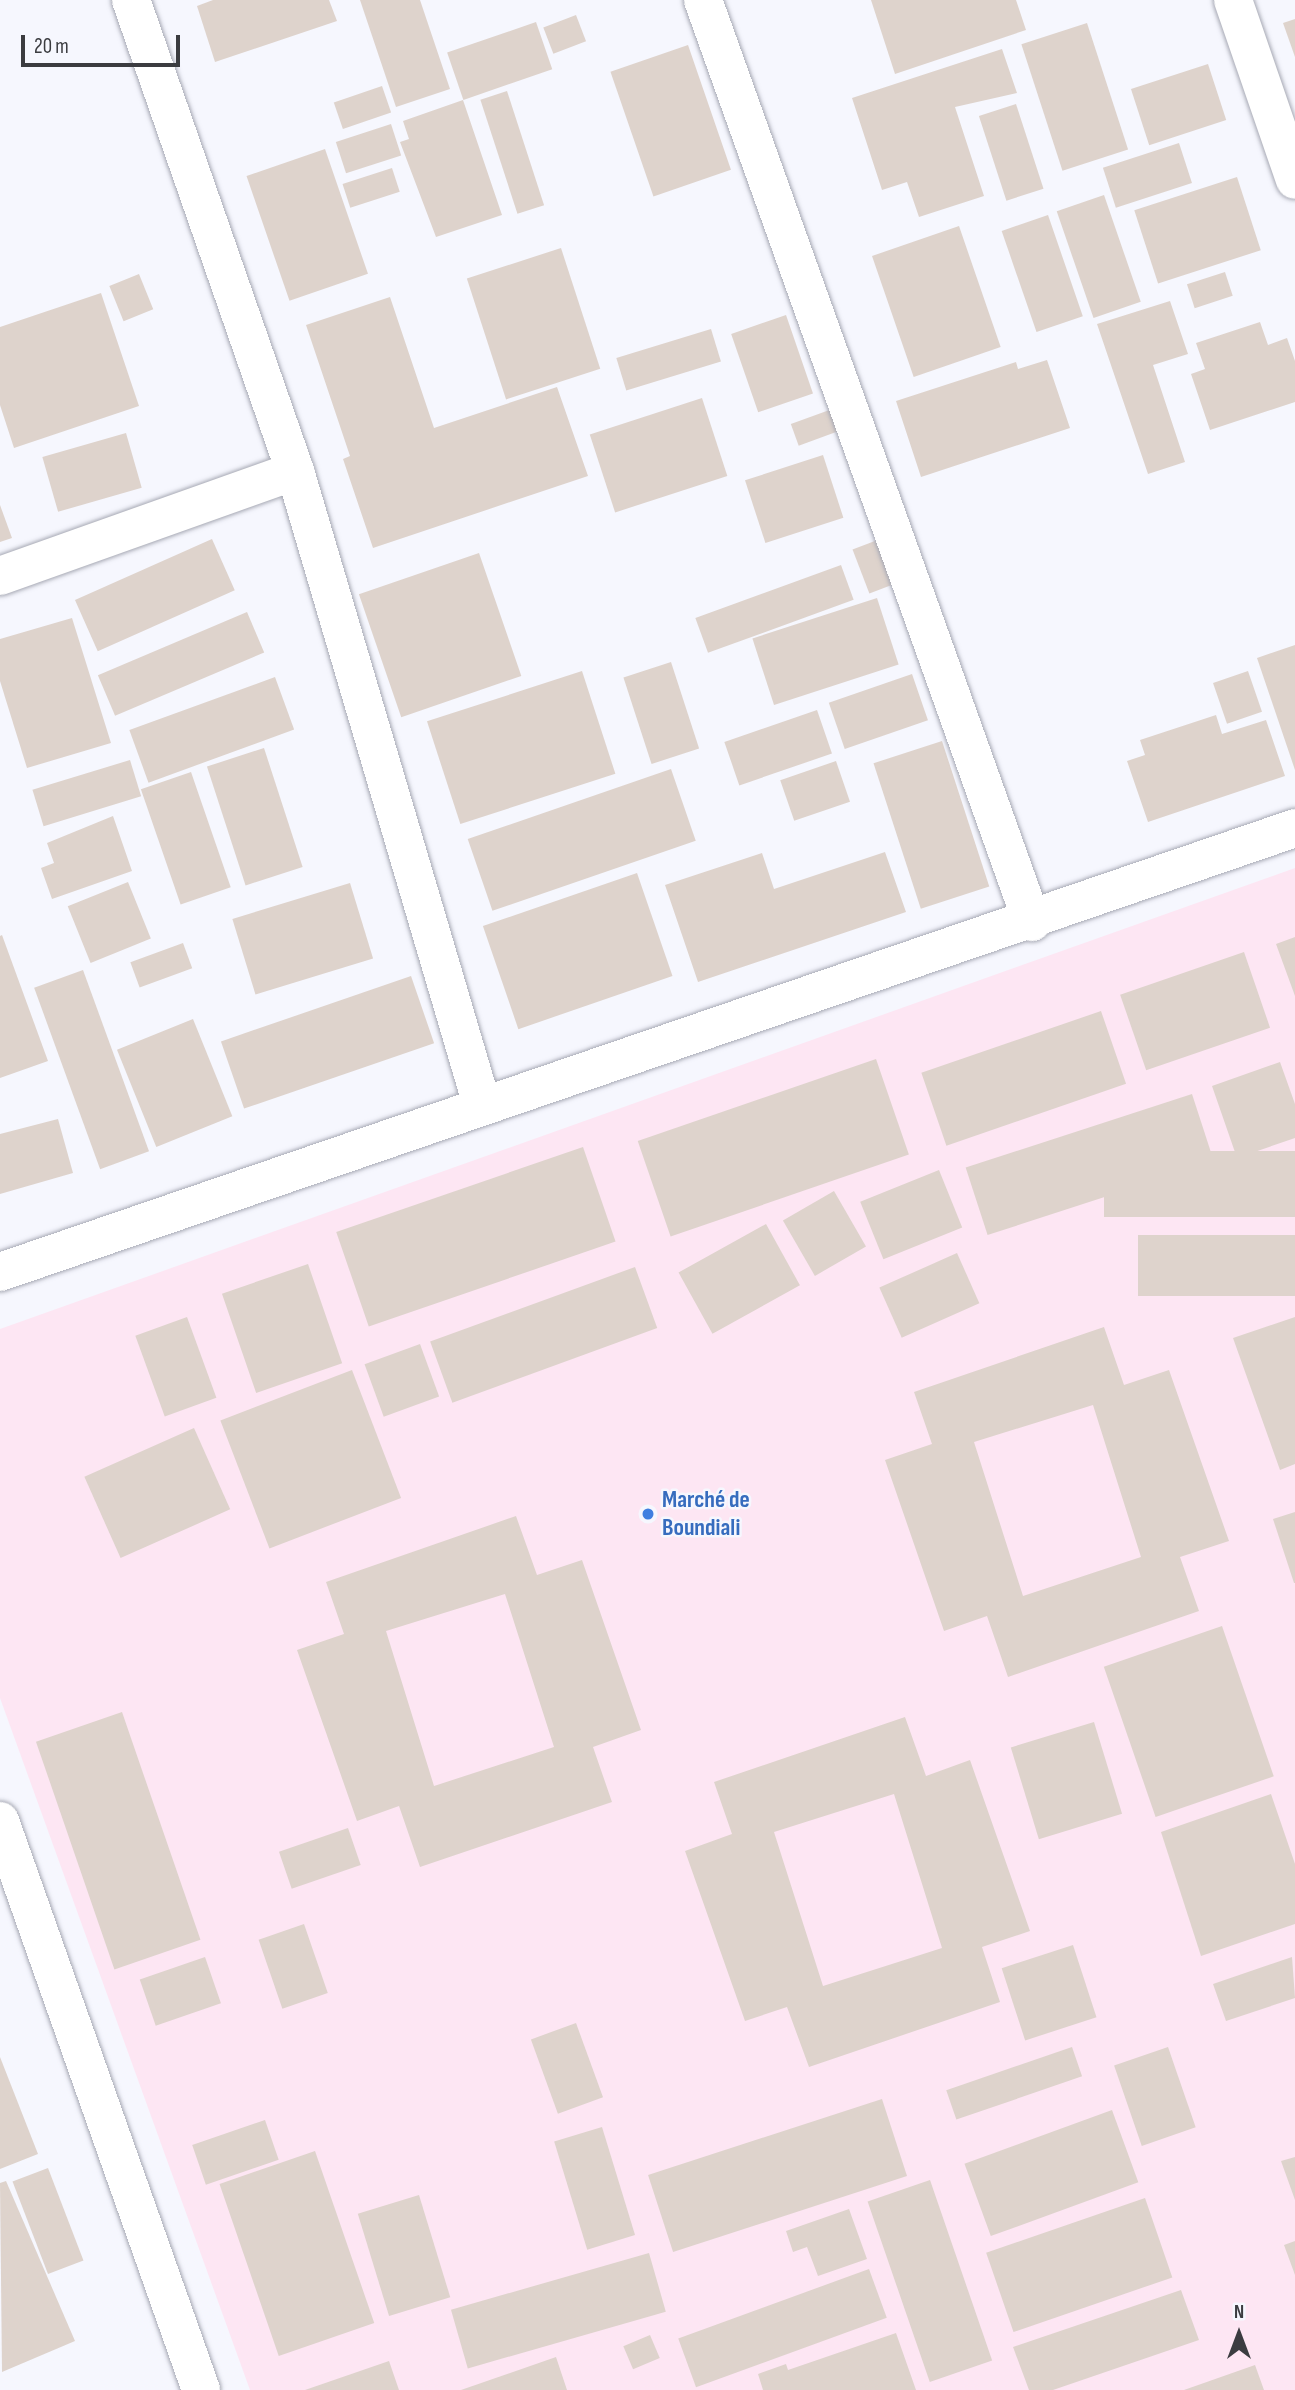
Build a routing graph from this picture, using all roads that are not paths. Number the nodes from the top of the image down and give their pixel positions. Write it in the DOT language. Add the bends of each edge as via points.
graph roads {
  1 [pos="131,0"];
  2 [pos="703,0"];
  3 [pos="1233,0"];
  4 [pos="1295,180"];
  5 [pos="295,471"];
  6 [pos="0,576"];
  7 [pos="1295,828"];
  8 [pos="1032,922"];
  9 [pos="482,1105"];
  10 [pos="0,1272"];
  11 [pos="0,1821"];
  12 [pos="201,2390"];
  1 -- 5 [label="street"];
  2 -- 8 [label="street"];
  3 -- 4 [label="street"];
  5 -- 6 [label="street"];
  5 -- 9 [label="street"];
  7 -- 8 [label="street"];
  8 -- 9 [label="street"];
  9 -- 10 [label="street"];
  11 -- 12 [label="street"];
}
